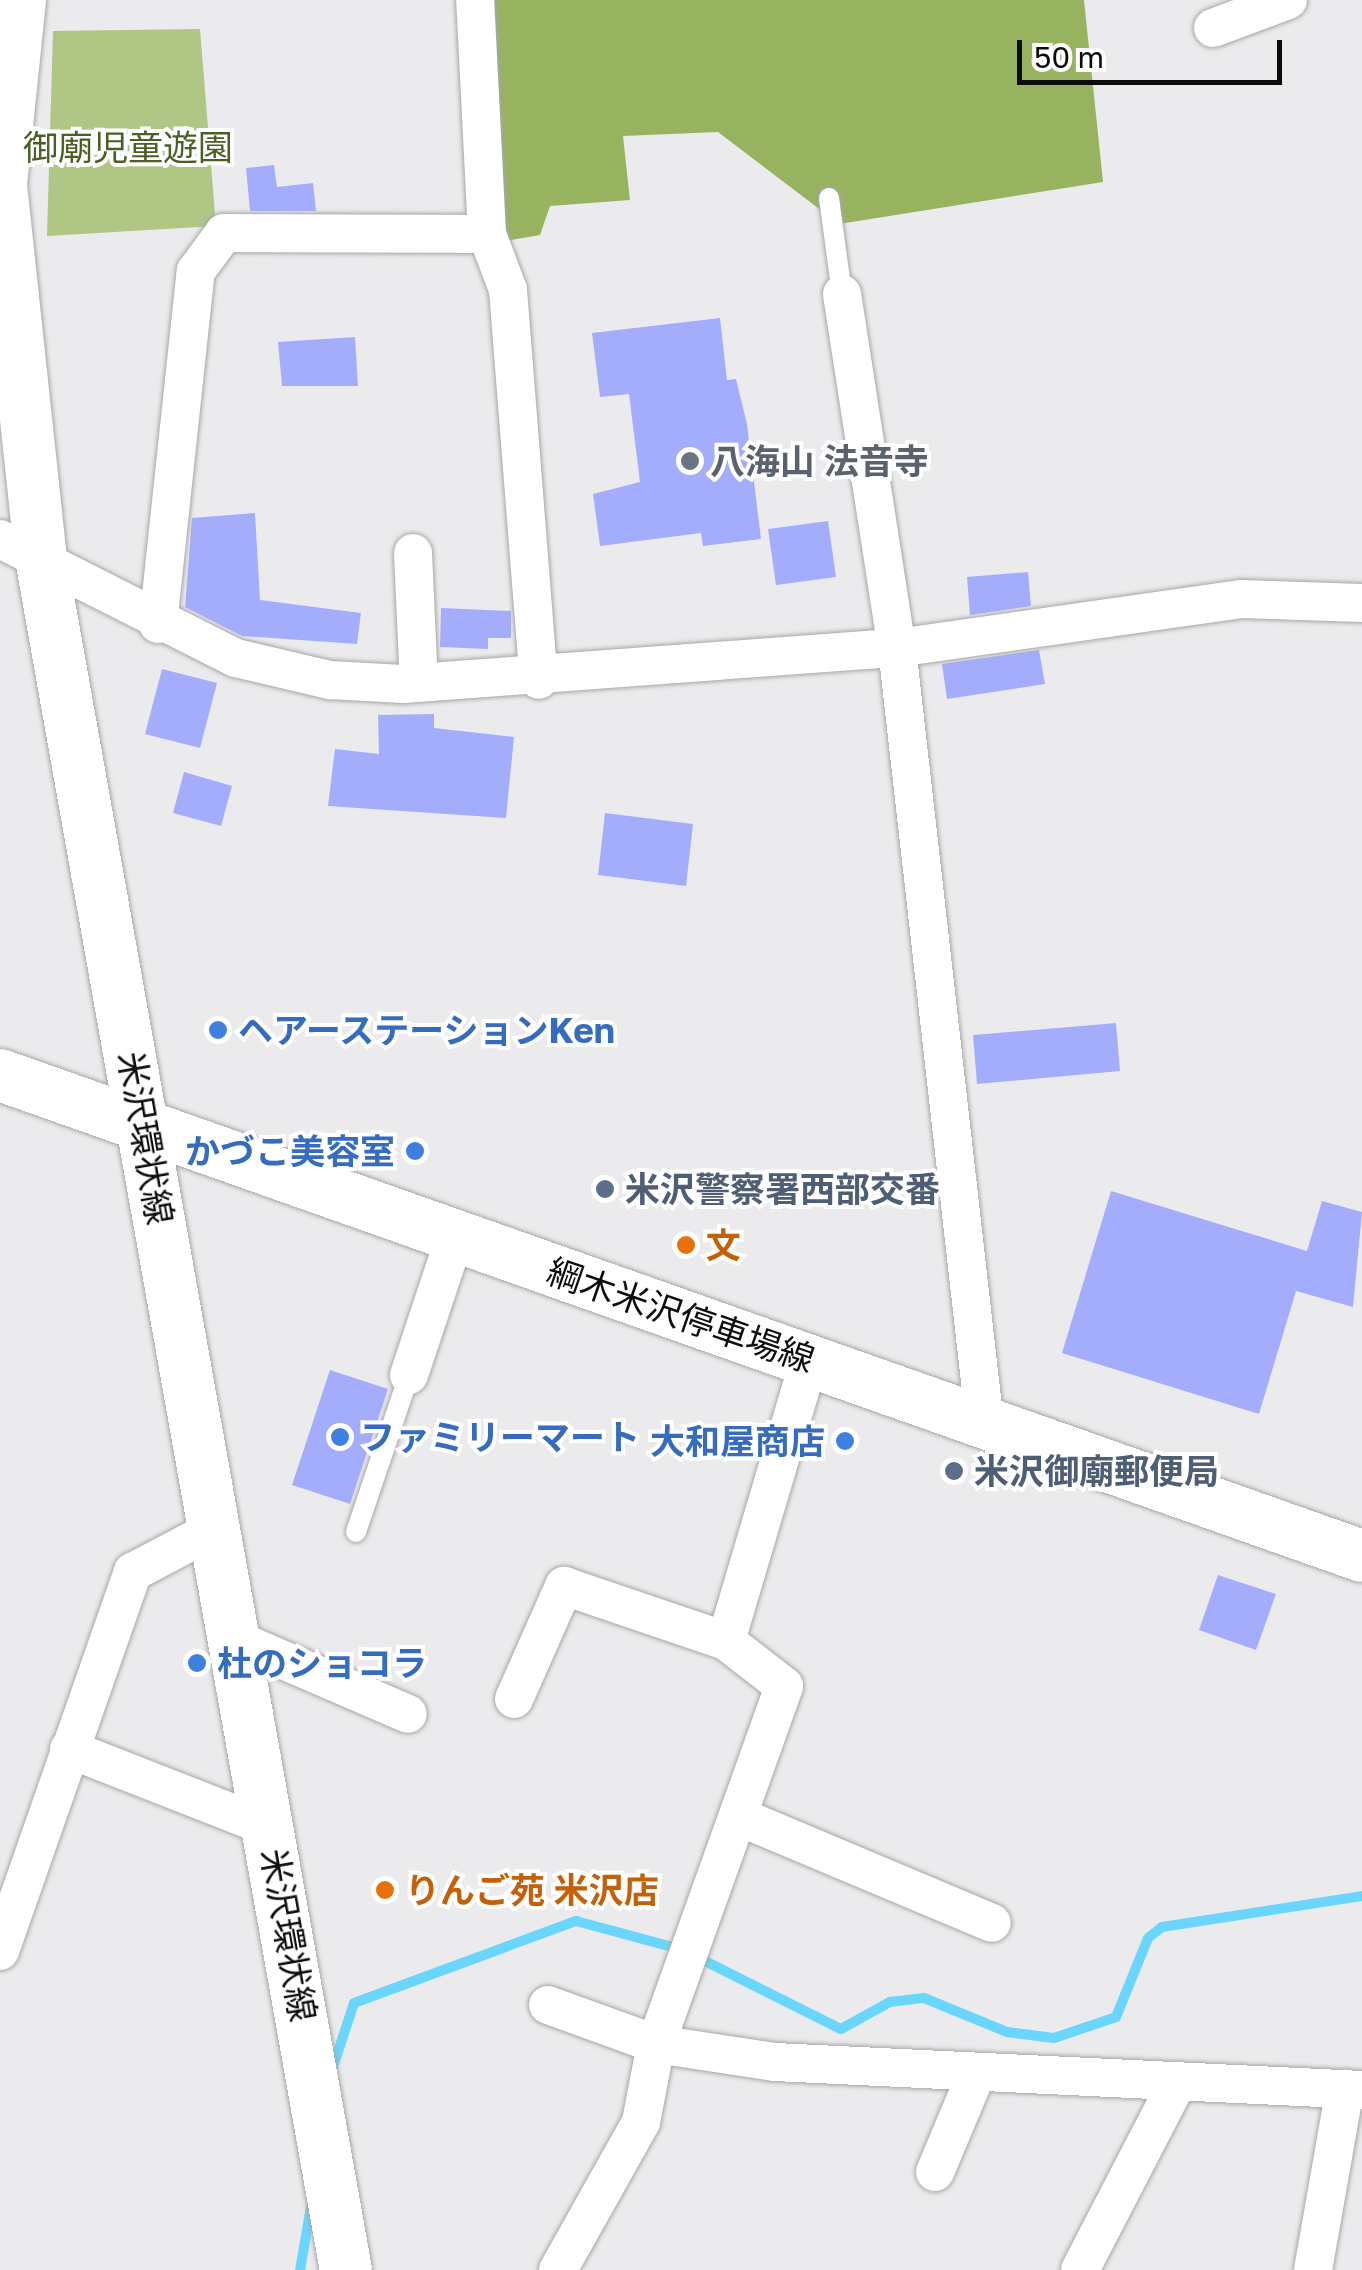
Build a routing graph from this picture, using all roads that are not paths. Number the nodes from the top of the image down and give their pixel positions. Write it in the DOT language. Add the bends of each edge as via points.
graph roads {
  1 [pos="20,0"];
  2 [pos="475,0"];
  3 [pos="1288,0"];
  4 [pos="1213,28"];
  5 [pos="828,198"];
  6 [pos="487,234"];
  7 [pos="842,294"];
  8 [pos="21,548"];
  9 [pos="413,553"];
  10 [pos="1362,603"];
  11 [pos="158,624"];
  12 [pos="897,648"];
  13 [pos="539,680"];
  14 [pos="419,684"];
  15 [pos="0,1076"];
  16 [pos="144,1129"];
  17 [pos="455,1237"];
  18 [pos="808,1360"];
  19 [pos="409,1375"];
  20 [pos="984,1416"];
  21 [pos="218,1528"];
  22 [pos="356,1532"];
  23 [pos="1362,1556"];
  24 [pos="238,1640"];
  25 [pos="726,1642"];
  26 [pos="514,1699"];
  27 [pos="408,1714"];
  28 [pos="69,1749"];
  29 [pos="740,1817"];
  30 [pos="270,1828"];
  31 [pos="992,1923"];
  32 [pos="0,1951"];
  33 [pos="548,2004"];
  34 [pos="656,2044"];
  35 [pos="977,2072"];
  36 [pos="1178,2081"];
  37 [pos="1353,2090"];
  38 [pos="936,2172"];
  39 [pos="561,2269"];
  40 [pos="346,2270"];
  41 [pos="1080,2270"];
  42 [pos="1313,2270"];
  1 -- 8 [label="main road, 米沢環状線" via="1,185"];
  2 -- 6 [label="street"];
  3 -- 4 [label="street"];
  5 -- 7 [label="lane"];
  6 -- 11 [label="street" via="224,234 196,271"];
  6 -- 13 [label="street" via="508,290"];
  7 -- 12 [label="street"];
  8 -- 11 [label="street"];
  8 -- 16 [label="main road, 米沢環状線"];
  9 -- 14 [label="street"];
  10 -- 12 [label="street" via="1241,599"];
  11 -- 14 [label="street" via="236,658 330,680"];
  12 -- 13 [label="street"];
  12 -- 20 [label="street"];
  13 -- 14 [label="street"];
  15 -- 16 [label="main road, 綱木米沢停車場線"];
  16 -- 17 [label="main road, 綱木米沢停車場線"];
  16 -- 21 [label="main road, 米沢環状線"];
  17 -- 18 [label="main road, 綱木米沢停車場線"];
  17 -- 19 [label="street"];
  18 -- 20 [label="main road, 綱木米沢停車場線"];
  18 -- 25 [label="street"];
  19 -- 22 [label="lane"];
  20 -- 23 [label="main road, 綱木米沢停車場線"];
  21 -- 24 [label="main road, 米沢環状線"];
  21 -- 28 [label="street" via="132,1572"];
  24 -- 27 [label="street"];
  24 -- 30 [label="main road, 米沢環状線"];
  25 -- 26 [label="street" via="564,1586"];
  25 -- 29 [label="street" via="784,1686"];
  28 -- 30 [label="street"];
  28 -- 32 [label="street"];
  29 -- 31 [label="street"];
  29 -- 34 [label="street"];
  30 -- 40 [label="main road, 米沢環状線"];
  33 -- 34 [label="street"];
  34 -- 35 [label="street" via="775,2062"];
  34 -- 39 [label="street" via="641,2122"];
  35 -- 36 [label="street"];
  35 -- 38 [label="street"];
  36 -- 37 [label="street"];
  36 -- 41 [label="street"];
  37 -- 42 [label="street"];
}
